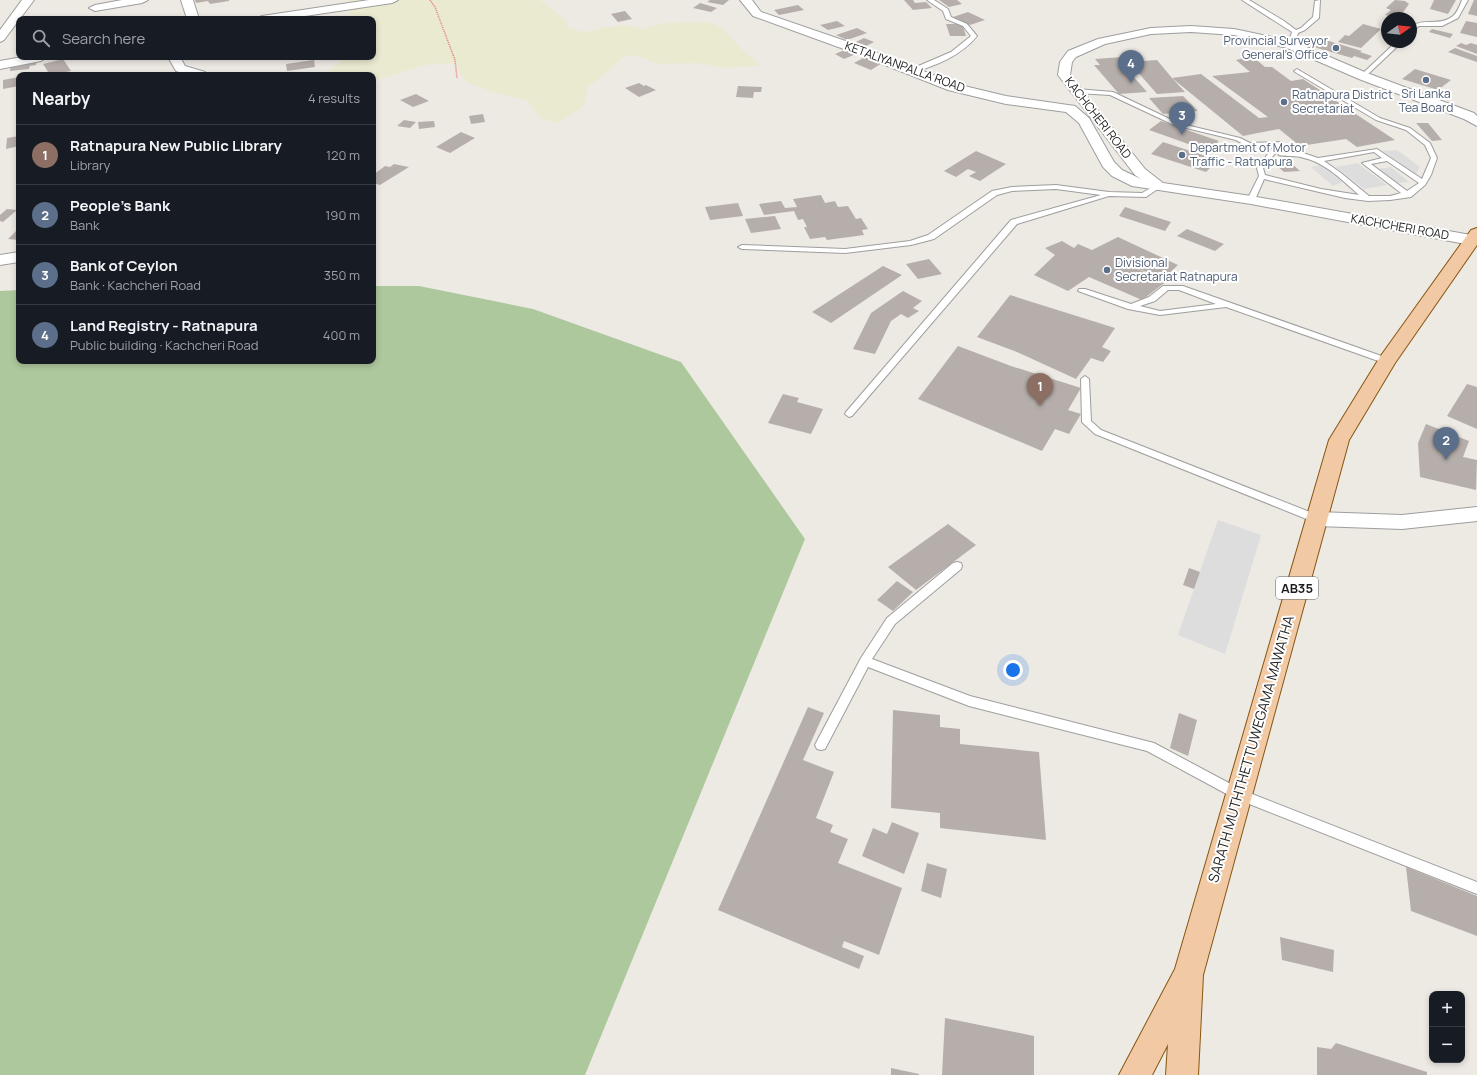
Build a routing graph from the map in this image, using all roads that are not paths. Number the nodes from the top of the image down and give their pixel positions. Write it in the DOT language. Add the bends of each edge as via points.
graph roads {
  1 [pos="28,0"];
  2 [pos="142,0"];
  3 [pos="187,0"];
  4 [pos="392,0"];
  5 [pos="746,0"];
  6 [pos="930,0"];
  7 [pos="1244,0"];
  8 [pos="1465,0"];
  9 [pos="1318,1"];
  10 [pos="95,8"];
  11 [pos="16,16"];
  12 [pos="16,16"];
  13 [pos="192,16"];
  14 [pos="283,16"];
  15 [pos="1417,25"];
  16 [pos="1295,32"];
  17 [pos="0,38"];
  18 [pos="1291,45"];
  19 [pos="1393,48"];
  20 [pos="25,60"];
  21 [pos="176,60"];
  22 [pos="0,65"];
  23 [pos="911,71"];
  24 [pos="1297,71"];
  25 [pos="192,72"];
  26 [pos="1363,76"];
  27 [pos="1077,91"];
  28 [pos="1477,122"];
  29 [pos="1280,143"];
  30 [pos="1388,159"];
  31 [pos="1318,160"];
  32 [pos="1262,176"];
  33 [pos="1423,183"];
  34 [pos="1158,186"];
  35 [pos="1109,194"];
  36 [pos="1408,195"];
  37 [pos="1368,199"];
  38 [pos="1251,200"];
  39 [pos="1474,236"];
  40 [pos="742,247"];
  41 [pos="16,258"];
  42 [pos="0,260"];
  43 [pos="1082,291"];
  44 [pos="1228,305"];
  45 [pos="1131,307"];
  46 [pos="1387,361"];
  47 [pos="1085,379"];
  48 [pos="850,414"];
  49 [pos="1477,514"];
  50 [pos="1317,519"];
  51 [pos="957,566"];
  52 [pos="865,661"];
  53 [pos="821,745"];
  54 [pos="1238,794"];
  55 [pos="1477,888"];
  56 [pos="1188,975"];
  57 [pos="1135,1075"];
  58 [pos="1182,1075"];
  1 -- 11 [label="street"];
  2 -- 10 [label="street"];
  3 -- 13 [label="street"];
  4 -- 14 [label="street"];
  5 -- 23 [label="street, KETALIYANPALLA ROAD" via="757,14"];
  6 -- 23 [label="lane" via="946,10 948,18 965,25 974,36 966,48 945,59"];
  7 -- 16 [label="lane"];
  8 -- 15 [label="lane" via="1456,17 1442,24"];
  9 -- 16 [label="lane" via="1316,18"];
  12 -- 17 [label="street"];
  16 -- 18 [label="lane"];
  18 -- 26 [label="street, KACHCHERI ROAD"];
  18 -- 27 [label="street, KACHCHERI ROAD" via="1234,32 1191,29 1151,31 1102,41 1072,54 1066,62 1064,75"];
  19 -- 26 [label="lane"];
  20 -- 22 [label="street"];
  21 -- 25 [label="street" via="180,68"];
  23 -- 34 [label="street, KETALIYANPALLA ROAD" via="952,87 1006,100 1070,109 1084,121 1108,164 1117,173 1137,183"];
  24 -- 33 [label="lane" via="1378,120 1408,129 1420,136 1428,144 1434,158"];
  26 -- 28 [label="street, KACHCHERI ROAD" via="1469,116"];
  27 -- 29 [label="lane" via="1111,93 1176,124 1238,139 1249,145"];
  27 -- 34 [label="street, KACHCHERI ROAD" via="1140,172"];
  29 -- 31 [label="lane" via="1281,154"];
  29 -- 32 [label="lane" via="1260,168"];
  30 -- 31 [label="lane" via="1375,150"];
  30 -- 33 [label="lane"];
  30 -- 36 [label="lane" via="1365,163"];
  31 -- 37 [label="lane" via="1332,168"];
  32 -- 37 [label="lane" via="1326,193"];
  32 -- 38 [label="lane"];
  33 -- 36 [label="lane"];
  34 -- 35 [label="lane" via="1143,195"];
  34 -- 38 [label="street, KACHCHERI ROAD"];
  35 -- 40 [label="lane" via="1056,187 1012,188 995,193 931,236 911,243 844,250"];
  35 -- 48 [label="lane" via="1014,222"];
  36 -- 37 [label="lane"];
  38 -- 39 [label="street, KACHCHERI ROAD"];
  39 -- 46 [label="main road, SARATH MUTHTHETTUWEGAMA MAWATHA / AB35"];
  41 -- 42 [label="street"];
  43 -- 45 [label="lane"];
  44 -- 45 [label="lane" via="1160,313"];
  44 -- 45 [label="lane" via="1180,288 1166,288 1152,299"];
  44 -- 46 [label="lane"];
  46 -- 50 [label="main road, SARATH MUTHTHETTUWEGAMA MAWATHA / AB35" via="1339,440"];
  47 -- 50 [label="lane" via="1087,422 1098,432"];
  49 -- 50 [label="street" via="1402,522"];
  50 -- 54 [label="main road, SARATH MUTHTHETTUWEGAMA MAWATHA / AB35"];
  51 -- 52 [label="lane" via="891,621"];
  52 -- 53 [label="lane"];
  52 -- 54 [label="lane" via="970,700 1150,747"];
  54 -- 55 [label="lane"];
  54 -- 56 [label="main road, SARATH MUTHTHETTUWEGAMA MAWATHA / AB35"];
  56 -- 57 [label="main road"];
  56 -- 58 [label="main road"];
}
